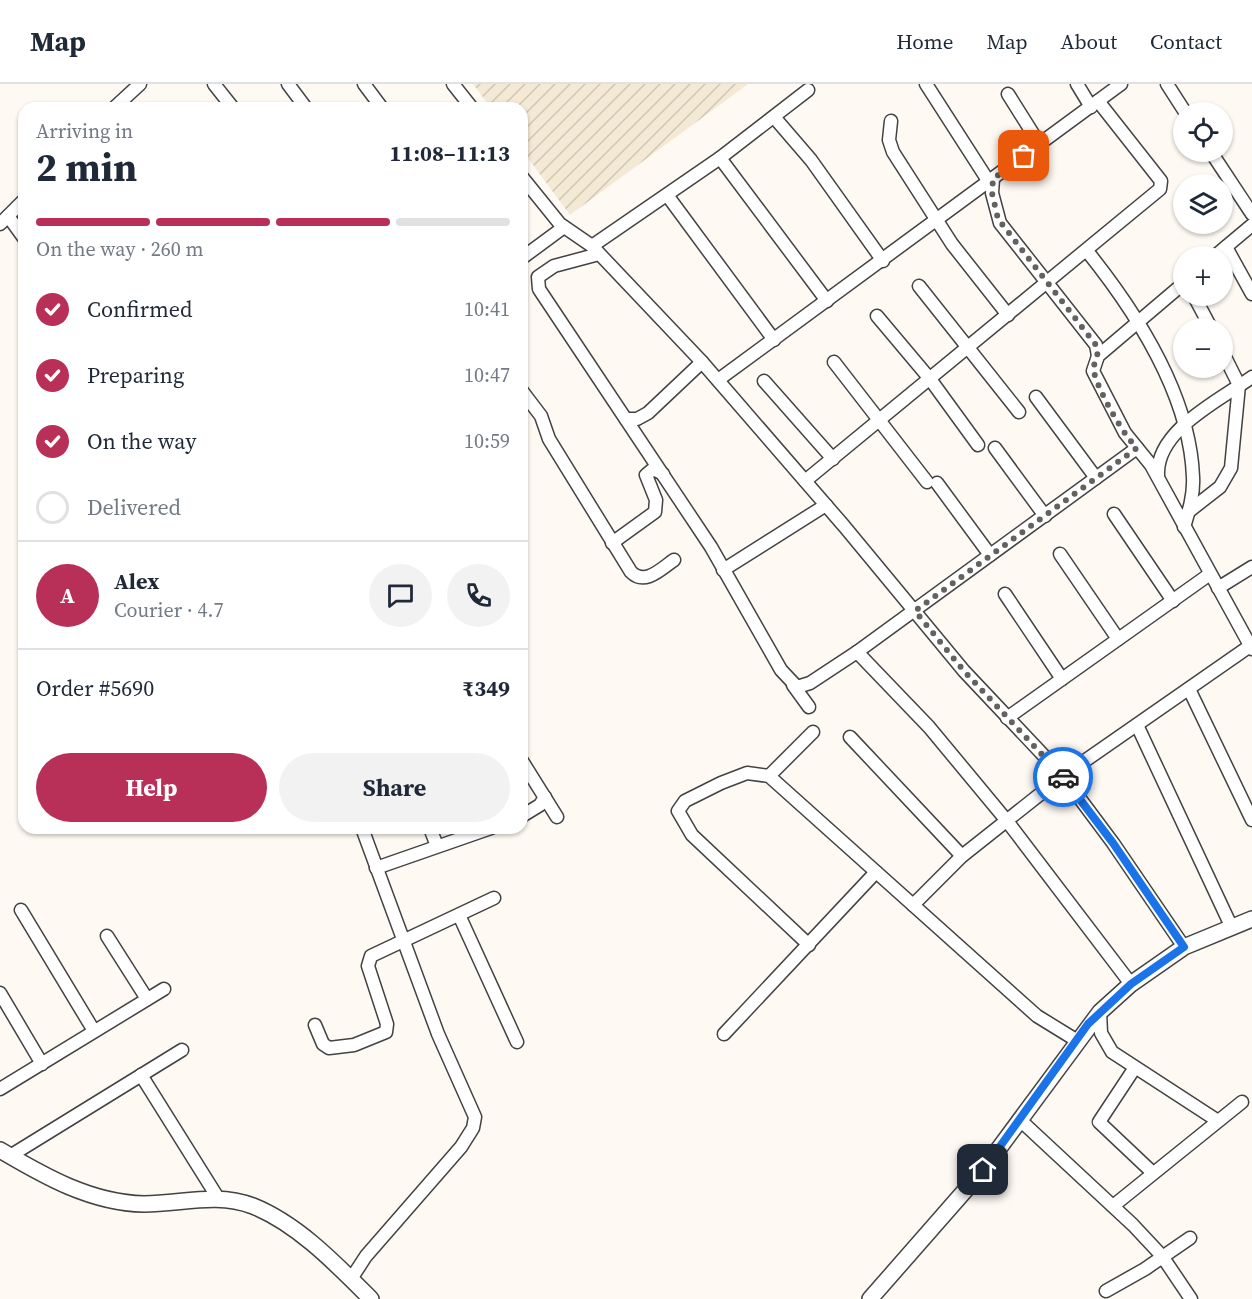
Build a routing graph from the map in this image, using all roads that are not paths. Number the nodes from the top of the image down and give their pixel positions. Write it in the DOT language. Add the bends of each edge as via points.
graph roads {
  1 [pos="140,84"];
  2 [pos="214,84"];
  3 [pos="288,84"];
  4 [pos="364,84"];
  5 [pos="453,84"];
  6 [pos="926,84"];
  7 [pos="1077,84"];
  8 [pos="1121,84"];
  9 [pos="1167,84"];
  10 [pos="808,90"];
  11 [pos="1008,94"];
  12 [pos="120,102"];
  13 [pos="228,102"];
  14 [pos="302,102"];
  15 [pos="378,102"];
  16 [pos="467,102"];
  17 [pos="1179,102"];
  18 [pos="1094,104"];
  19 [pos="774,117"];
  20 [pos="891,121"];
  21 [pos="1040,145"];
  22 [pos="720,158"];
  23 [pos="1218,162"];
  24 [pos="991,181"];
  25 [pos="528,184"];
  26 [pos="667,195"];
  27 [pos="18,206"];
  28 [pos="1252,214"];
  29 [pos="4,220"];
  30 [pos="937,221"];
  31 [pos="1252,225"];
  32 [pos="564,227"];
  33 [pos="18,233"];
  34 [pos="1227,246"];
  35 [pos="596,250"];
  36 [pos="1087,250"];
  37 [pos="528,254"];
  38 [pos="1233,260"];
  39 [pos="883,261"];
  40 [pos="1047,283"];
  41 [pos="919,286"];
  42 [pos="1173,292"];
  43 [pos="1252,294"];
  44 [pos="827,301"];
  45 [pos="1008,315"];
  46 [pos="877,316"];
  47 [pos="1137,323"];
  48 [pos="774,340"];
  49 [pos="969,347"];
  50 [pos="1098,356"];
  51 [pos="834,362"];
  52 [pos="702,363"];
  53 [pos="1233,373"];
  54 [pos="1252,377"];
  55 [pos="930,379"];
  56 [pos="718,380"];
  57 [pos="764,381"];
  58 [pos="1239,385"];
  59 [pos="1036,397"];
  60 [pos="528,399"];
  61 [pos="1019,412"];
  62 [pos="626,419"];
  63 [pos="880,420"];
  64 [pos="1185,425"];
  65 [pos="978,445"];
  66 [pos="995,448"];
  67 [pos="1137,448"];
  68 [pos="832,459"];
  69 [pos="663,474"];
  70 [pos="1096,478"];
  71 [pos="1159,479"];
  72 [pos="805,481"];
  73 [pos="826,505"];
  74 [pos="1188,512"];
  75 [pos="1114,514"];
  76 [pos="1044,516"];
  77 [pos="1184,527"];
  78 [pos="612,543"];
  79 [pos="1060,554"];
  80 [pos="990,555"];
  81 [pos="674,560"];
  82 [pos="1252,567"];
  83 [pos="723,570"];
  84 [pos="1210,574"];
  85 [pos="1218,588"];
  86 [pos="1005,594"];
  87 [pos="1173,601"];
  88 [pos="915,611"];
  89 [pos="1118,639"];
  90 [pos="1251,647"];
  91 [pos="857,652"];
  92 [pos="1062,679"];
  93 [pos="793,685"];
  94 [pos="1189,689"];
  95 [pos="809,707"];
  96 [pos="1007,718"];
  97 [pos="1137,725"];
  98 [pos="813,732"];
  99 [pos="850,737"];
  100 [pos="528,771"];
  101 [pos="769,776"];
  102 [pos="1063,776"];
  103 [pos="545,798"];
  104 [pos="528,812"];
  105 [pos="557,817"];
  106 [pos="1007,820"];
  107 [pos="1252,820"];
  108 [pos="364,834"];
  109 [pos="432,834"];
  110 [pos="472,834"];
  111 [pos="437,846"];
  112 [pos="962,856"];
  113 [pos="376,868"];
  114 [pos="876,872"];
  115 [pos="495,898"];
  116 [pos="913,905"];
  117 [pos="21,910"];
  118 [pos="459,915"];
  119 [pos="1252,919"];
  120 [pos="1232,928"];
  121 [pos="106,936"];
  122 [pos="404,941"];
  123 [pos="809,945"];
  124 [pos="1184,947"];
  125 [pos="1131,984"];
  126 [pos="164,988"];
  127 [pos="0,993"];
  128 [pos="147,999"];
  129 [pos="1100,1012"];
  130 [pos="315,1025"];
  131 [pos="94,1031"];
  132 [pos="724,1034"];
  133 [pos="1076,1040"];
  134 [pos="517,1042"];
  135 [pos="182,1050"];
  136 [pos="42,1064"];
  137 [pos="1134,1069"];
  138 [pos="141,1075"];
  139 [pos="0,1089"];
  140 [pos="1242,1102"];
  141 [pos="1019,1119"];
  142 [pos="1218,1121"];
  143 [pos="5,1153"];
  144 [pos="1153,1173"];
  145 [pos="218,1198"];
  146 [pos="1113,1206"];
  147 [pos="1190,1238"];
  148 [pos="1162,1256"];
  149 [pos="351,1279"];
  150 [pos="1106,1291"];
  151 [pos="371,1299"];
  152 [pos="870,1299"];
  153 [pos="1191,1299"];
  1 -- 12 [label="street"];
  2 -- 13 [label="street"];
  3 -- 14 [label="street"];
  4 -- 15 [label="street"];
  5 -- 16 [label="street"];
  6 -- 24 [label="street"];
  7 -- 18 [label="street"];
  8 -- 18 [label="street"];
  9 -- 17 [label="street"];
  10 -- 19 [label="street"];
  11 -- 21 [label="street"];
  18 -- 21 [label="street"];
  18 -- 36 [label="street" via="1161,184 1150,199"];
  19 -- 22 [label="street"];
  19 -- 39 [label="street" via="811,160"];
  20 -- 30 [label="street" via="890,146"];
  21 -- 24 [label="street"];
  22 -- 26 [label="street"];
  22 -- 44 [label="street"];
  23 -- 28 [label="street"];
  24 -- 30 [label="street"];
  24 -- 40 [label="street" via="1000,223"];
  25 -- 32 [label="street"];
  26 -- 35 [label="street"];
  26 -- 48 [label="street"];
  27 -- 29 [label="street"];
  29 -- 33 [label="street"];
  30 -- 39 [label="street"];
  30 -- 45 [label="street"];
  31 -- 34 [label="street"];
  32 -- 35 [label="street"];
  32 -- 37 [label="street"];
  35 -- 52 [label="street"];
  35 -- 62 [label="street" via="554,266 541,273 537,281"];
  36 -- 40 [label="street"];
  36 -- 47 [label="street" via="1122,295"];
  38 -- 43 [label="street"];
  39 -- 44 [label="street"];
  40 -- 45 [label="street"];
  40 -- 50 [label="street" via="1096,345"];
  41 -- 49 [label="street"];
  42 -- 47 [label="street"];
  44 -- 48 [label="street"];
  45 -- 49 [label="street"];
  46 -- 55 [label="street"];
  47 -- 50 [label="street"];
  47 -- 64 [label="street" via="1174,393"];
  48 -- 56 [label="street"];
  49 -- 55 [label="street"];
  49 -- 61 [label="street"];
  50 -- 67 [label="street" via="1093,365 1096,378"];
  51 -- 63 [label="street"];
  52 -- 56 [label="street"];
  52 -- 62 [label="street" via="648,414"];
  53 -- 58 [label="street"];
  54 -- 58 [label="street"];
  55 -- 63 [label="street"];
  55 -- 65 [label="street"];
  56 -- 72 [label="street"];
  57 -- 68 [label="street"];
  58 -- 64 [label="street"];
  58 -- 74 [label="street" via="1231,468 1220,487"];
  59 -- 70 [label="street"];
  60 -- 78 [label="street"];
  62 -- 69 [label="street"];
  63 -- 68 [label="street"];
  63 -- 80 [label="street"];
  64 -- 71 [label="street" via="1163,449"];
  64 -- 74 [label="street" via="1194,478"];
  66 -- 76 [label="street"];
  67 -- 70 [label="street"];
  67 -- 71 [label="street"];
  68 -- 72 [label="street"];
  69 -- 78 [label="street" via="654,469 646,475 657,504 655,512"];
  69 -- 83 [label="street"];
  70 -- 76 [label="street"];
  71 -- 77 [label="street"];
  72 -- 73 [label="street"];
  73 -- 83 [label="street"];
  73 -- 88 [label="street"];
  74 -- 77 [label="street"];
  75 -- 87 [label="street"];
  76 -- 80 [label="street"];
  77 -- 84 [label="street"];
  78 -- 81 [label="street" via="631,573 639,578 648,578"];
  79 -- 89 [label="street"];
  80 -- 88 [label="street"];
  82 -- 85 [label="street"];
  83 -- 93 [label="street"];
  84 -- 85 [label="street"];
  84 -- 87 [label="street"];
  85 -- 90 [label="street"];
  86 -- 92 [label="street"];
  87 -- 89 [label="street"];
  88 -- 91 [label="street"];
  88 -- 96 [label="street"];
  89 -- 92 [label="street"];
  90 -- 94 [label="street"];
  91 -- 93 [label="street" via="807,685"];
  91 -- 106 [label="street" via="929,727"];
  92 -- 96 [label="street"];
  93 -- 95 [label="street"];
  94 -- 97 [label="street"];
  94 -- 107 [label="street"];
  96 -- 102 [label="street"];
  97 -- 102 [label="street"];
  97 -- 120 [label="street"];
  98 -- 101 [label="street"];
  99 -- 112 [label="street"];
  100 -- 103 [label="street"];
  101 -- 114 [label="street"];
  101 -- 123 [label="street" via="747,773 729,779 685,801 678,811 692,835"];
  102 -- 106 [label="street"];
  102 -- 124 [label="street"];
  103 -- 104 [label="street"];
  103 -- 105 [label="street"];
  106 -- 112 [label="street"];
  106 -- 125 [label="street"];
  108 -- 113 [label="street"];
  109 -- 111 [label="street"];
  110 -- 111 [label="street"];
  111 -- 113 [label="street"];
  112 -- 116 [label="street"];
  113 -- 122 [label="street"];
  114 -- 116 [label="street"];
  114 -- 123 [label="street"];
  115 -- 118 [label="street"];
  116 -- 133 [label="street" via="1037,1016"];
  117 -- 131 [label="street"];
  118 -- 122 [label="street"];
  118 -- 134 [label="street"];
  119 -- 120 [label="street"];
  120 -- 124 [label="street"];
  121 -- 128 [label="street"];
  122 -- 130 [label="street" via="375,953 370,960 386,1032 354,1045 329,1048 323,1044"];
  122 -- 149 [label="street" via="438,1034 475,1117 456,1153"];
  123 -- 132 [label="street"];
  124 -- 125 [label="street"];
  125 -- 129 [label="street"];
  126 -- 128 [label="street"];
  127 -- 136 [label="street"];
  128 -- 131 [label="street"];
  129 -- 133 [label="street"];
  129 -- 137 [label="street" via="1104,1042"];
  131 -- 136 [label="street"];
  133 -- 141 [label="street"];
  135 -- 138 [label="street"];
  136 -- 139 [label="street"];
  137 -- 142 [label="street"];
  137 -- 144 [label="street" via="1100,1122"];
  138 -- 143 [label="street"];
  138 -- 145 [label="street"];
  140 -- 142 [label="street"];
  141 -- 146 [label="street"];
  141 -- 152 [label="street" via="954,1206"];
  142 -- 144 [label="street"];
  143 -- 145 [label="street" via="63,1185 102,1198 145,1204"];
  144 -- 146 [label="street"];
  145 -- 149 [label="street" via="269,1213"];
  146 -- 148 [label="street"];
  147 -- 148 [label="street"];
  148 -- 150 [label="street"];
  148 -- 153 [label="street"];
  149 -- 151 [label="street"];
}
